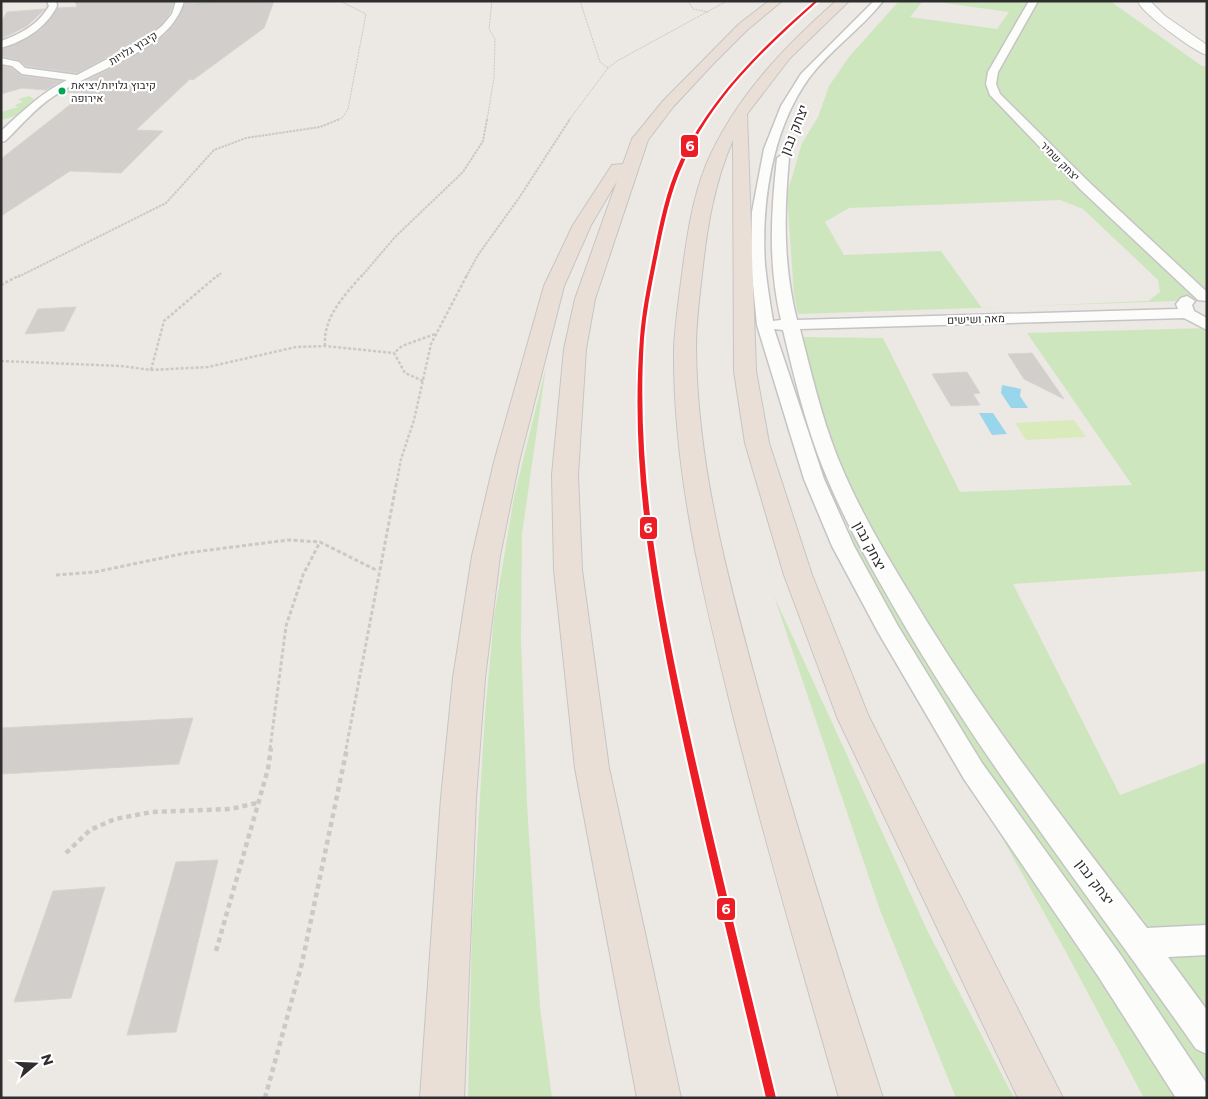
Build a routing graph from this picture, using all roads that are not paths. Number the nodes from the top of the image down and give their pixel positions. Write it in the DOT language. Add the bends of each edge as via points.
graph roads {
  1 [pos="50,1"];
  2 [pos="776,1"];
  3 [pos="843,1"];
  4 [pos="879,1"];
  5 [pos="890,1"];
  6 [pos="1034,1"];
  7 [pos="1144,1"];
  8 [pos="180,4"];
  9 [pos="1,45"];
  10 [pos="1207,51"];
  11 [pos="1,61"];
  12 [pos="78,78"];
  13 [pos="741,111"];
  14 [pos="1,124"];
  15 [pos="17,124"];
  16 [pos="1,138"];
  17 [pos="640,139"];
  18 [pos="1205,297"];
  19 [pos="1187,313"];
  20 [pos="765,325"];
  21 [pos="791,325"];
  22 [pos="1207,325"];
  23 [pos="1207,940"];
  24 [pos="1140,943"];
  25 [pos="1207,1038"];
  26 [pos="442,1098"];
  27 [pos="659,1098"];
  28 [pos="860,1098"];
  29 [pos="1041,1098"];
  30 [pos="1196,1098"];
  1 -- 9 [label="street" via="53,6 43,22 27,34"];
  2 -- 17 [label="highway" via="708,61"];
  3 -- 13 [label="highway" via="792,47"];
  4 -- 20 [label="street, יצחק נבון" via="805,76 787,106 770,149 759,212 758,264"];
  5 -- 21 [label="street, יצחק נבון" via="836,57 809,95 784,152 779,182 777,254 780,287"];
  6 -- 18 [label="street, יצחק שמיר" via="993,72 995,95 1086,187"];
  7 -- 10 [label="street" via="1161,19"];
  8 -- 12 [label="street, קיבוץ גלויות" via="172,21 154,37"];
  11 -- 12 [label="street" via="15,64 22,71"];
  12 -- 15 [label="street, קיבוץ גלויות" via="54,90"];
  13 -- 28 [label="highway" via="714,167 696,242 685,348 693,471 708,558 755,741"];
  13 -- 29 [label="highway" via="745,371 757,443 798,575 853,717"];
  14 -- 15 [label="street"];
  15 -- 16 [label="street, קיבוץ גלויות"];
  17 -- 26 [label="highway" via="606,184 571,247 554,288 499,496 476,616 466,714 449,931"];
  17 -- 27 [label="highway" via="585,299 575,350 565,475 568,570 592,768"];
  18 -- 19 [label="street" via="1184,304"];
  19 -- 21 [label="street, מאה ושישים"];
  19 -- 22 [label="street"];
  20 -- 21 [label="street, מאה ושישים"];
  20 -- 30 [label="street, יצחק נבון" via="814,479 843,546 890,632 973,771 1109,965"];
  21 -- 24 [label="street, יצחק נבון" via="816,425 862,533 937,660 1004,761"];
  23 -- 24 [label="street"];
  24 -- 25 [label="street, יצחק נבון"];
}
